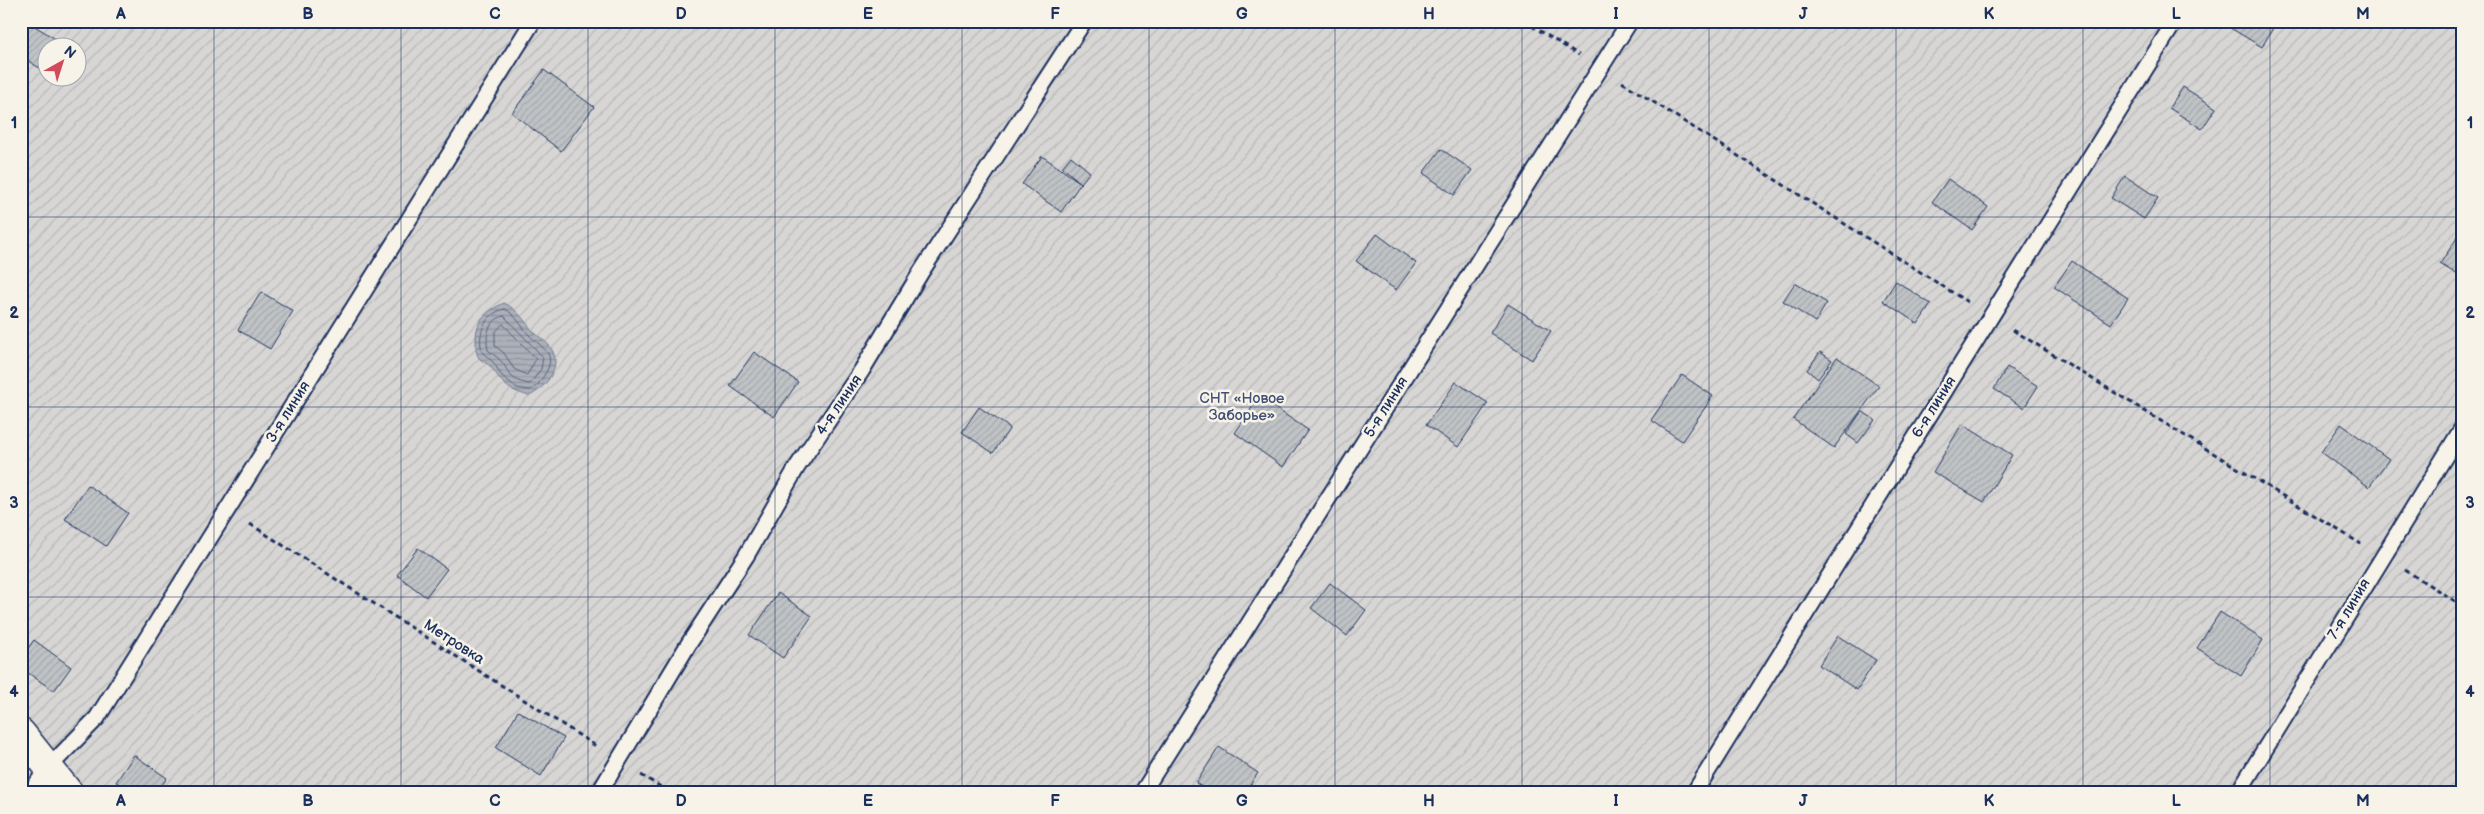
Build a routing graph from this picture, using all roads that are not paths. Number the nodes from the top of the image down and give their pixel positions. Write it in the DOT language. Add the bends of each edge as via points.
graph roads {
  1 [pos="533,21"];
  2 [pos="1084,21"];
  3 [pos="1630,21"];
  4 [pos="2175,21"];
  5 [pos="2463,428"];
  6 [pos="21,733"];
  7 [pos="48,768"];
  8 [pos="30,793"];
  9 [pos="69,793"];
  10 [pos="598,793"];
  11 [pos="1142,793"];
  12 [pos="1694,793"];
  13 [pos="2238,793"];
  1 -- 7 [label="lane, 3-я линия" via="97,718"];
  2 -- 10 [label="lane, 4-я линия" via="921,272 867,363 797,467 746,556"];
  3 -- 11 [label="lane, 5-я линия"];
  4 -- 12 [label="lane, 6-я линия"];
  5 -- 13 [label="lane, 7-я линия"];
  6 -- 7 [label="street"];
  7 -- 8 [label="lane, 3-я линия"];
  7 -- 9 [label="street"];
}
